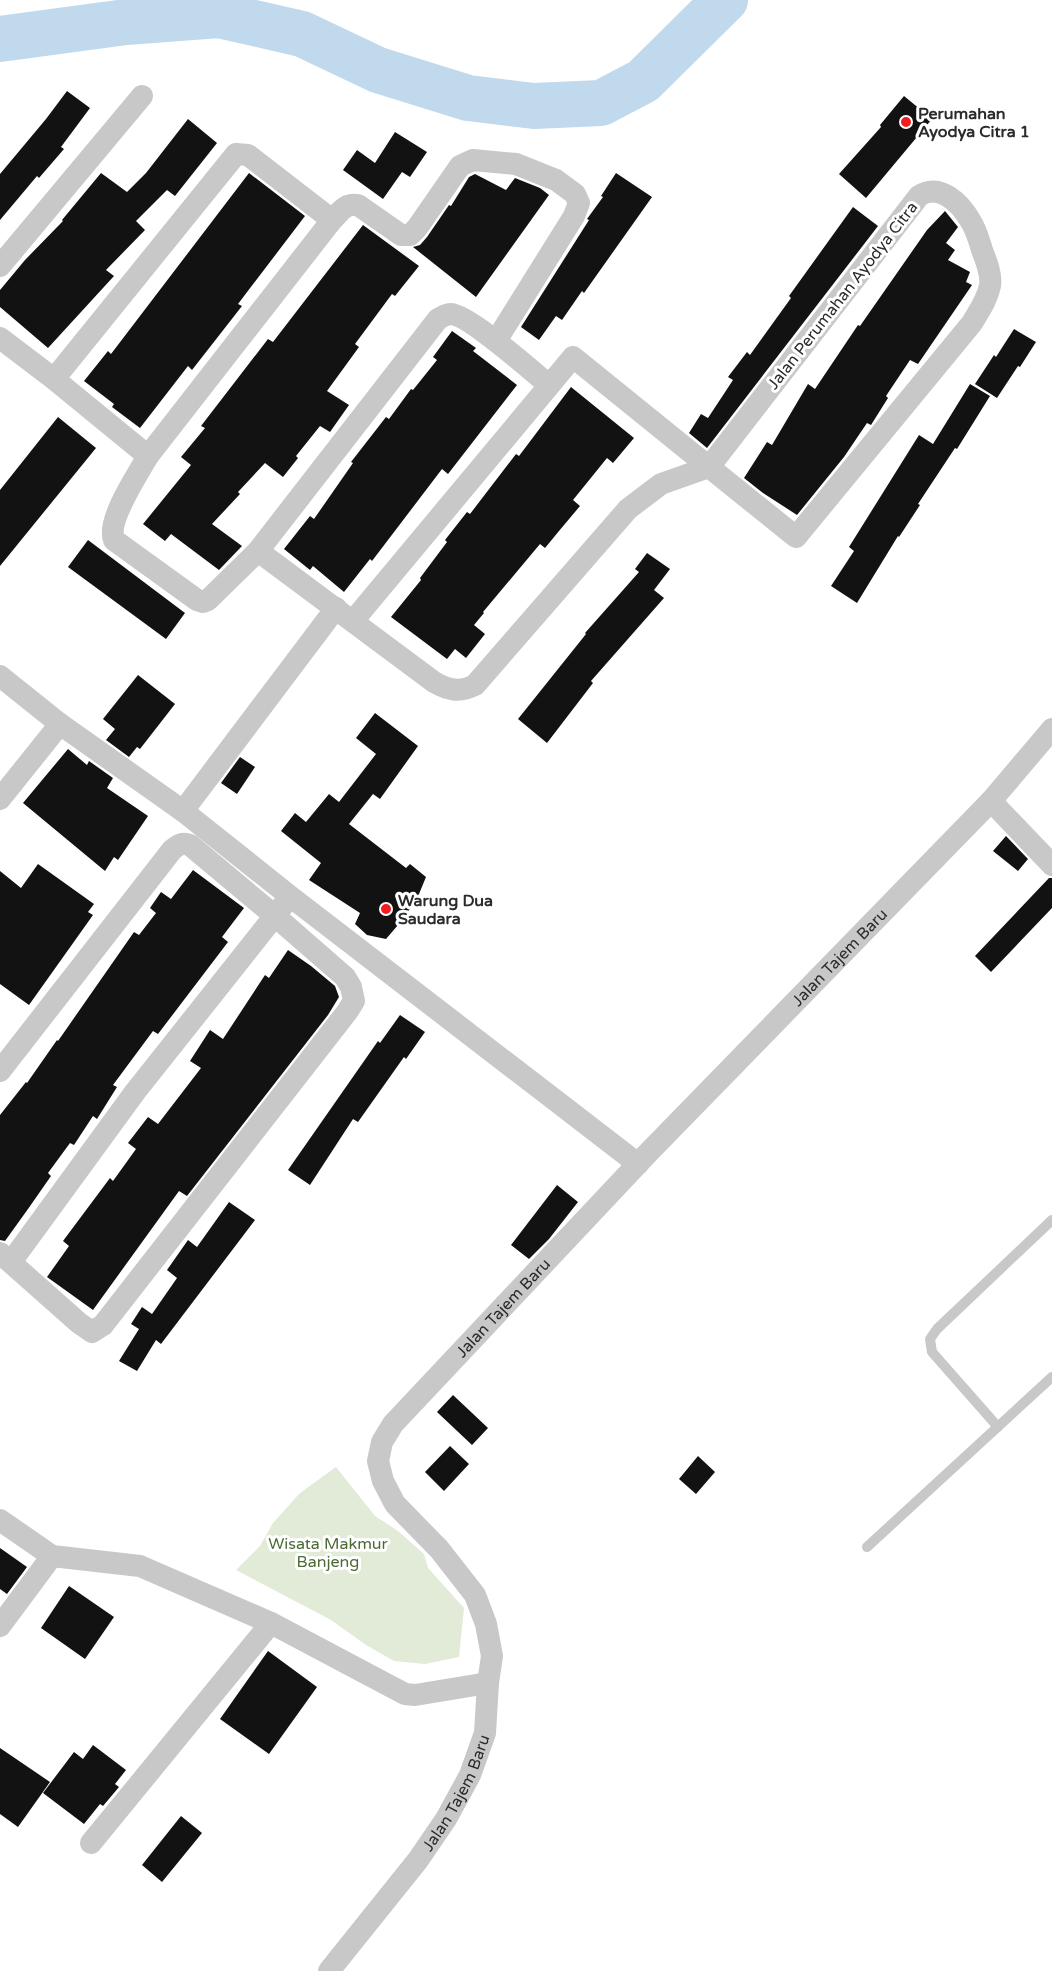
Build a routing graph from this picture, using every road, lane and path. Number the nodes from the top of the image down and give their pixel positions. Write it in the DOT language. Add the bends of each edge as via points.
graph roads {
  1 [pos="142,96"];
  2 [pos="332,220"];
  3 [pos="0,266"];
  4 [pos="0,338"];
  5 [pos="496,341"];
  6 [pos="54,379"];
  7 [pos="549,385"];
  8 [pos="148,456"];
  9 [pos="709,467"];
  10 [pos="258,551"];
  11 [pos="345,614"];
  12 [pos="0,676"];
  13 [pos="60,724"];
  14 [pos="1052,729"];
  15 [pos="0,800"];
  16 [pos="991,801"];
  17 [pos="183,811"];
  18 [pos="1052,865"];
  19 [pos="291,897"];
  20 [pos="275,915"];
  21 [pos="0,1071"];
  22 [pos="638,1164"];
  23 [pos="1052,1220"];
  24 [pos="5,1257"];
  25 [pos="1052,1377"];
  26 [pos="998,1427"];
  27 [pos="0,1520"];
  28 [pos="867,1547"];
  29 [pos="52,1556"];
  30 [pos="271,1623"];
  31 [pos="0,1626"];
  32 [pos="488,1683"];
  33 [pos="91,1843"];
  34 [pos="329,1971"];
  1 -- 3 [label="street"];
  2 -- 5 [label="street" via="345,206 358,205 401,236 410,235 459,166 473,160 516,164 556,180 575,194 579,203 574,216"];
  2 -- 6 [label="street" via="248,155 236,154"];
  2 -- 8 [label="street"];
  4 -- 6 [label="street"];
  5 -- 7 [label="street"];
  5 -- 10 [label="street" via="458,316 448,314 438,319"];
  6 -- 8 [label="street"];
  7 -- 9 [label="street" via="573,357"];
  7 -- 11 [label="street"];
  8 -- 10 [label="street" via="115,518 114,540 202,602"];
  9 -- 9 [label="street, Jalan Perumahan Ayodya Citra" via="796,537 972,323 985,302 990,284 986,262 971,222 953,200 937,190 919,196"];
  9 -- 11 [label="street" via="661,484 628,509 469,688 443,687"];
  10 -- 11 [label="street"];
  11 -- 17 [label="street"];
  12 -- 13 [label="street"];
  13 -- 15 [label="street"];
  13 -- 17 [label="street"];
  14 -- 16 [label="street, Jalan Tajem Baru"];
  16 -- 18 [label="street"];
  16 -- 22 [label="street, Jalan Tajem Baru"];
  17 -- 19 [label="street"];
  19 -- 20 [label="street"];
  19 -- 22 [label="street"];
  20 -- 21 [label="street" via="190,845 178,844"];
  20 -- 24 [label="street"];
  20 -- 24 [label="street" via="345,977 354,1001 103,1325 92,1332 79,1323"];
  22 -- 32 [label="street, Jalan Tajem Baru" via="393,1424 382,1442 378,1461 395,1504 476,1595 492,1656"];
  23 -- 26 [label="lane" via="930,1339 932,1352"];
  25 -- 26 [label="lane"];
  26 -- 28 [label="lane"];
  27 -- 29 [label="street"];
  29 -- 30 [label="street" via="140,1566"];
  29 -- 31 [label="street"];
  30 -- 32 [label="street" via="405,1694"];
  30 -- 33 [label="street"];
  32 -- 34 [label="street, Jalan Tajem Baru" via="485,1733 470,1775 446,1819"];
}
